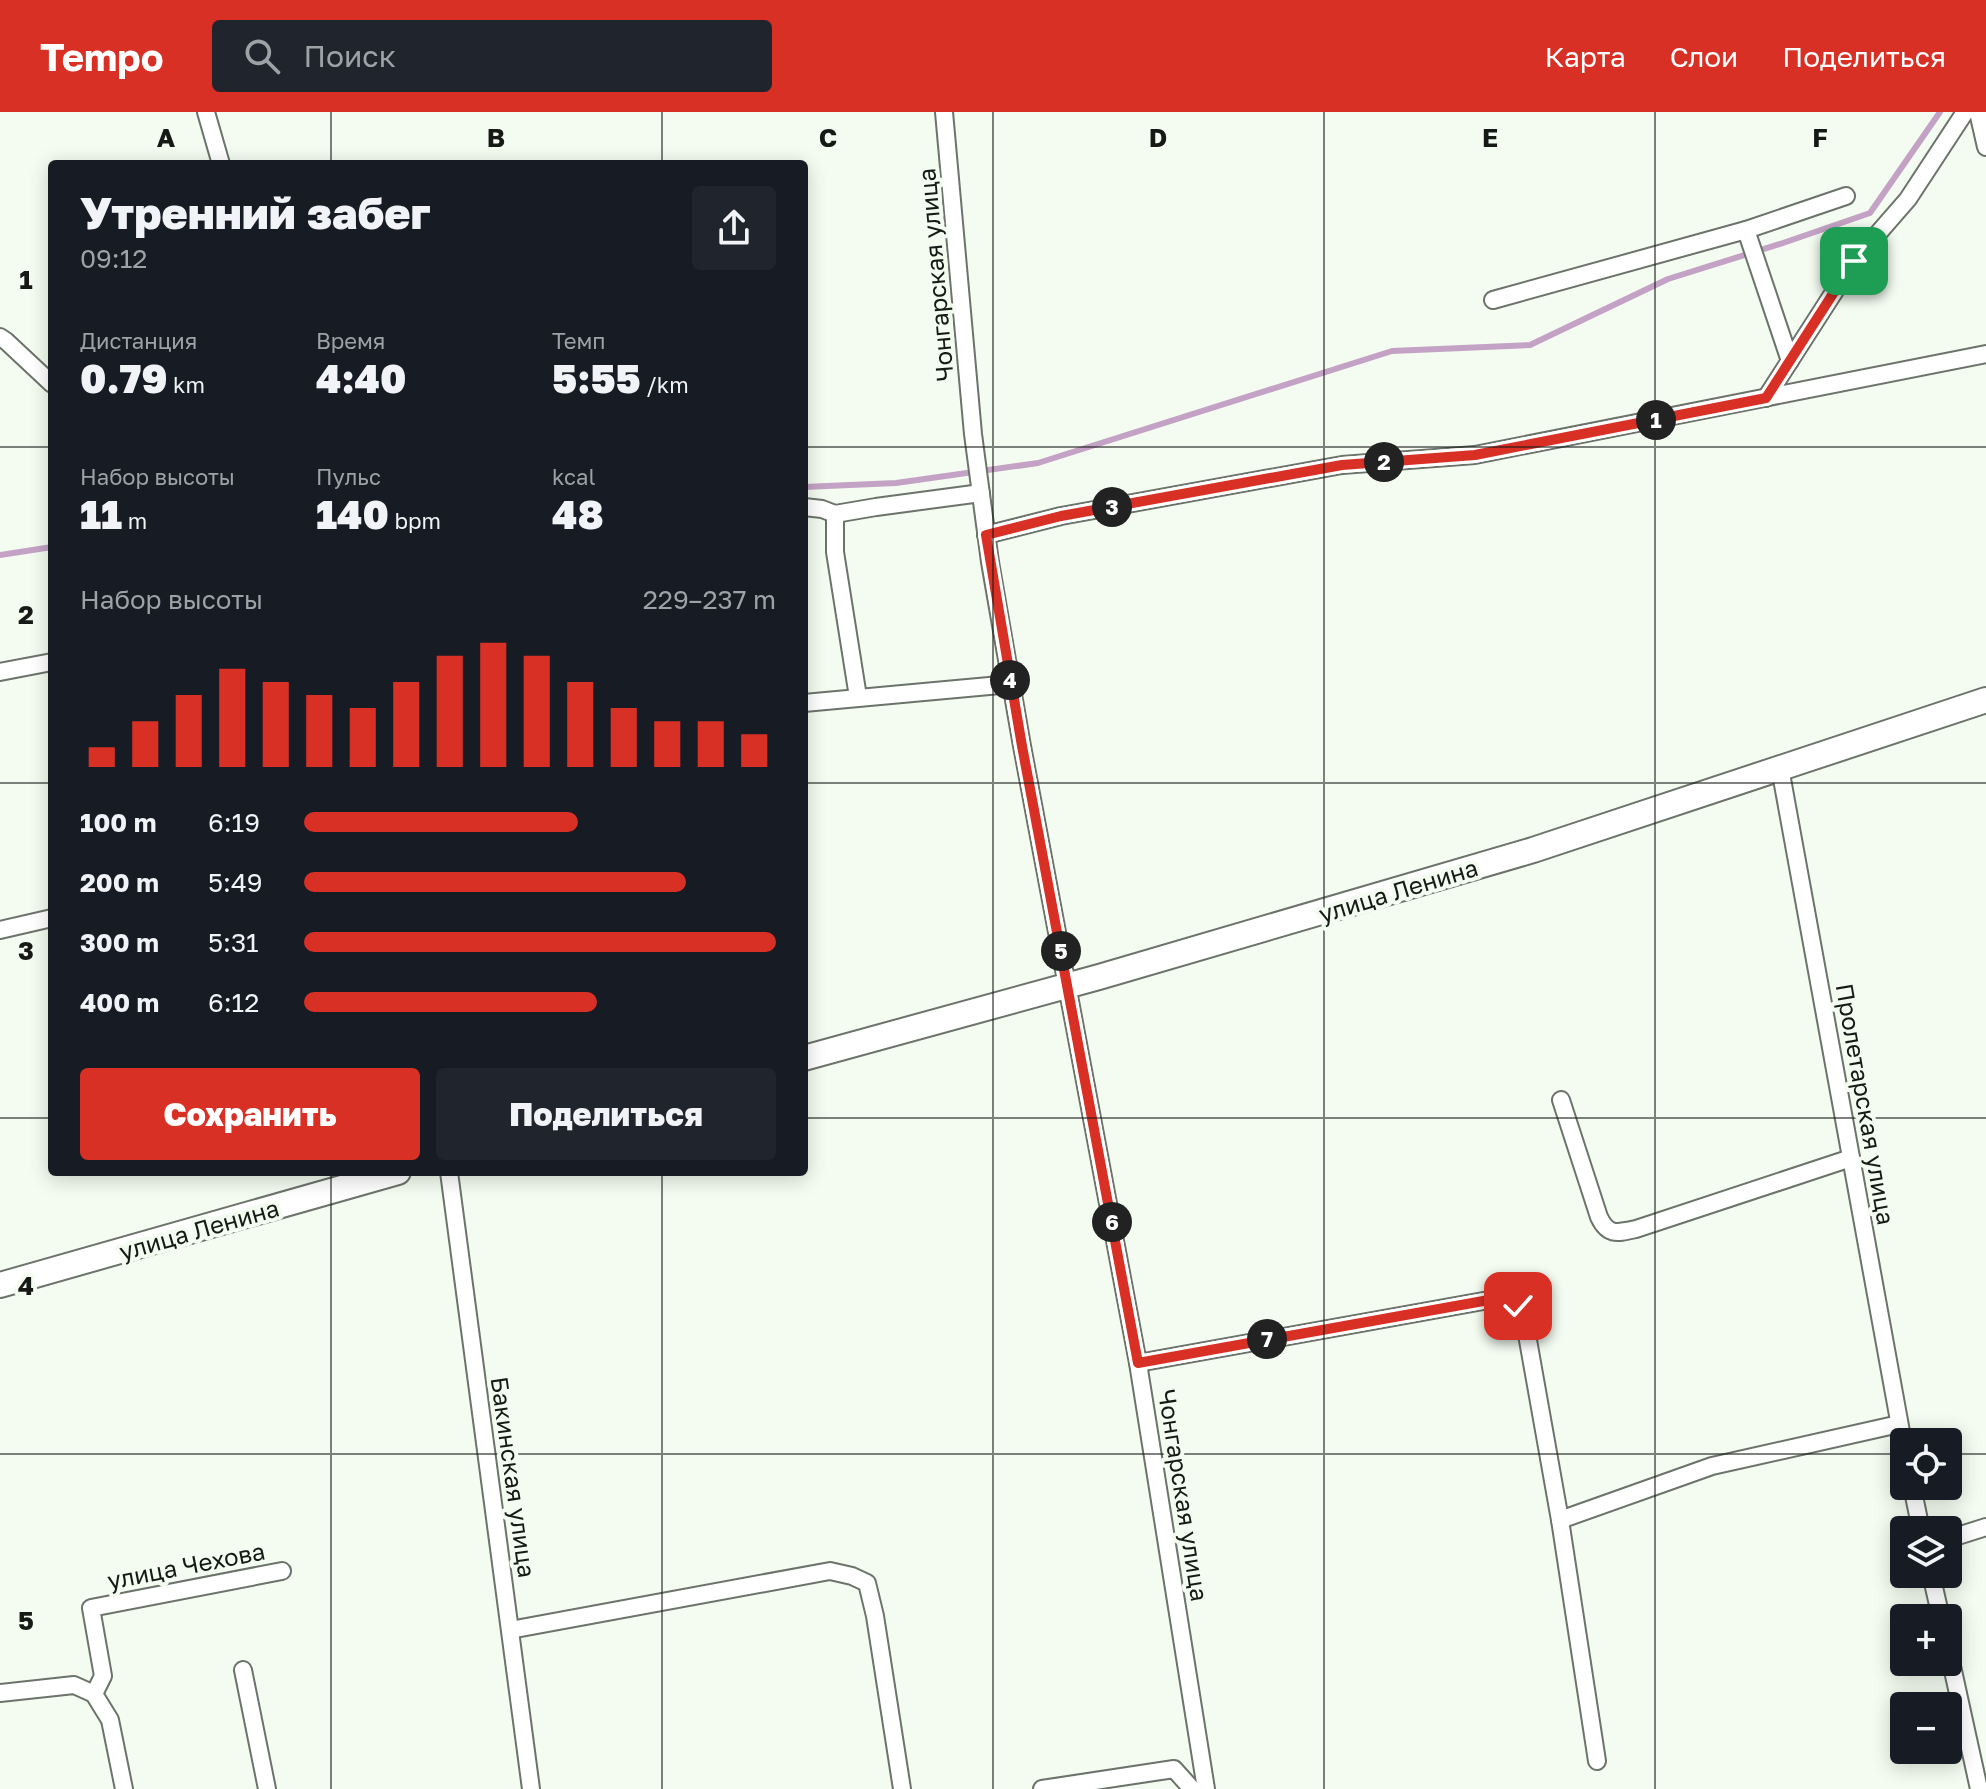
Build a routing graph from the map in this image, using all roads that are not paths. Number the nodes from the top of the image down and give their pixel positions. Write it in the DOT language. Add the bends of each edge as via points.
graph roads {
  1 [pos="206,112"];
  2 [pos="944,112"];
  3 [pos="1965,112"];
  4 [pos="1978,112"];
  5 [pos="1986,147"];
  6 [pos="220,160"];
  7 [pos="1846,196"];
  8 [pos="1746,230"];
  9 [pos="1493,300"];
  10 [pos="0,337"];
  11 [pos="1986,354"];
  12 [pos="1790,361"];
  13 [pos="48,380"];
  14 [pos="1766,398"];
  15 [pos="981,497"];
  16 [pos="808,507"];
  17 [pos="835,514"];
  18 [pos="986,535"];
  19 [pos="48,663"];
  20 [pos="0,672"];
  21 [pos="1011,684"];
  22 [pos="858,697"];
  23 [pos="1986,700"];
  24 [pos="808,703"];
  25 [pos="1780,768"];
  26 [pos="48,919"];
  27 [pos="0,930"];
  28 [pos="1066,985"];
  29 [pos="808,1057"];
  30 [pos="1561,1100"];
  31 [pos="1851,1158"];
  32 [pos="384,1176"];
  33 [pos="450,1176"];
  34 [pos="0,1285"];
  35 [pos="1138,1363"];
  36 [pos="1899,1424"];
  37 [pos="1900,1428"];
  38 [pos="1560,1520"];
  39 [pos="1986,1527"];
  40 [pos="1962,1535"];
  41 [pos="282,1571"];
  42 [pos="510,1630"];
  43 [pos="243,1670"];
  44 [pos="1954,1676"];
  45 [pos="0,1693"];
  46 [pos="94,1694"];
  47 [pos="1597,1761"];
  48 [pos="124,1789"];
  49 [pos="267,1789"];
  50 [pos="531,1789"];
  51 [pos="902,1789"];
  52 [pos="1042,1789"];
  53 [pos="1192,1789"];
  54 [pos="1206,1789"];
  55 [pos="1979,1789"];
  1 -- 6 [label="street"];
  2 -- 15 [label="street, Чонгарская улица"];
  3 -- 12 [label="street" via="1908,199 1854,261"];
  4 -- 5 [label="street"];
  7 -- 8 [label="street"];
  8 -- 9 [label="street"];
  8 -- 12 [label="street"];
  10 -- 13 [label="street"];
  11 -- 14 [label="street"];
  12 -- 14 [label="street"];
  14 -- 18 [label="street" via="1475,455 1342,465 1061,516"];
  15 -- 17 [label="street"];
  15 -- 18 [label="street, Чонгарская улица"];
  16 -- 17 [label="street"];
  17 -- 22 [label="street" via="835,552"];
  18 -- 21 [label="street, Чонгарская улица"];
  19 -- 20 [label="street"];
  21 -- 22 [label="street"];
  21 -- 28 [label="street, Чонгарская улица"];
  22 -- 24 [label="street"];
  23 -- 25 [label="street, улица Ленина"];
  25 -- 28 [label="street, улица Ленина" via="1533,850"];
  25 -- 31 [label="street, Пролетарская улица"];
  26 -- 27 [label="street"];
  28 -- 29 [label="street, улица Ленина"];
  28 -- 35 [label="street, Чонгарская улица"];
  30 -- 31 [label="street" via="1599,1217 1616,1233"];
  31 -- 36 [label="street, Пролетарская улица"];
  32 -- 34 [label="street, улица Ленина"];
  33 -- 42 [label="street, Бакинская улица"];
  35 -- 38 [label="street" via="1511,1300 1524,1320"];
  35 -- 54 [label="street, Чонгарская улица"];
  36 -- 37 [label="street, Пролетарская улица"];
  36 -- 38 [label="street" via="1712,1466"];
  38 -- 47 [label="street"];
  39 -- 40 [label="street"];
  41 -- 46 [label="street, улица Чехова" via="91,1608 103,1676"];
  42 -- 50 [label="street, Бакинская улица"];
  42 -- 51 [label="street" via="830,1571 852,1576 867,1583 875,1616"];
  43 -- 49 [label="street"];
  44 -- 55 [label="street"];
  45 -- 46 [label="street" via="74,1685"];
  46 -- 48 [label="street" via="110,1720"];
  52 -- 53 [label="street" via="1174,1769"];
}
